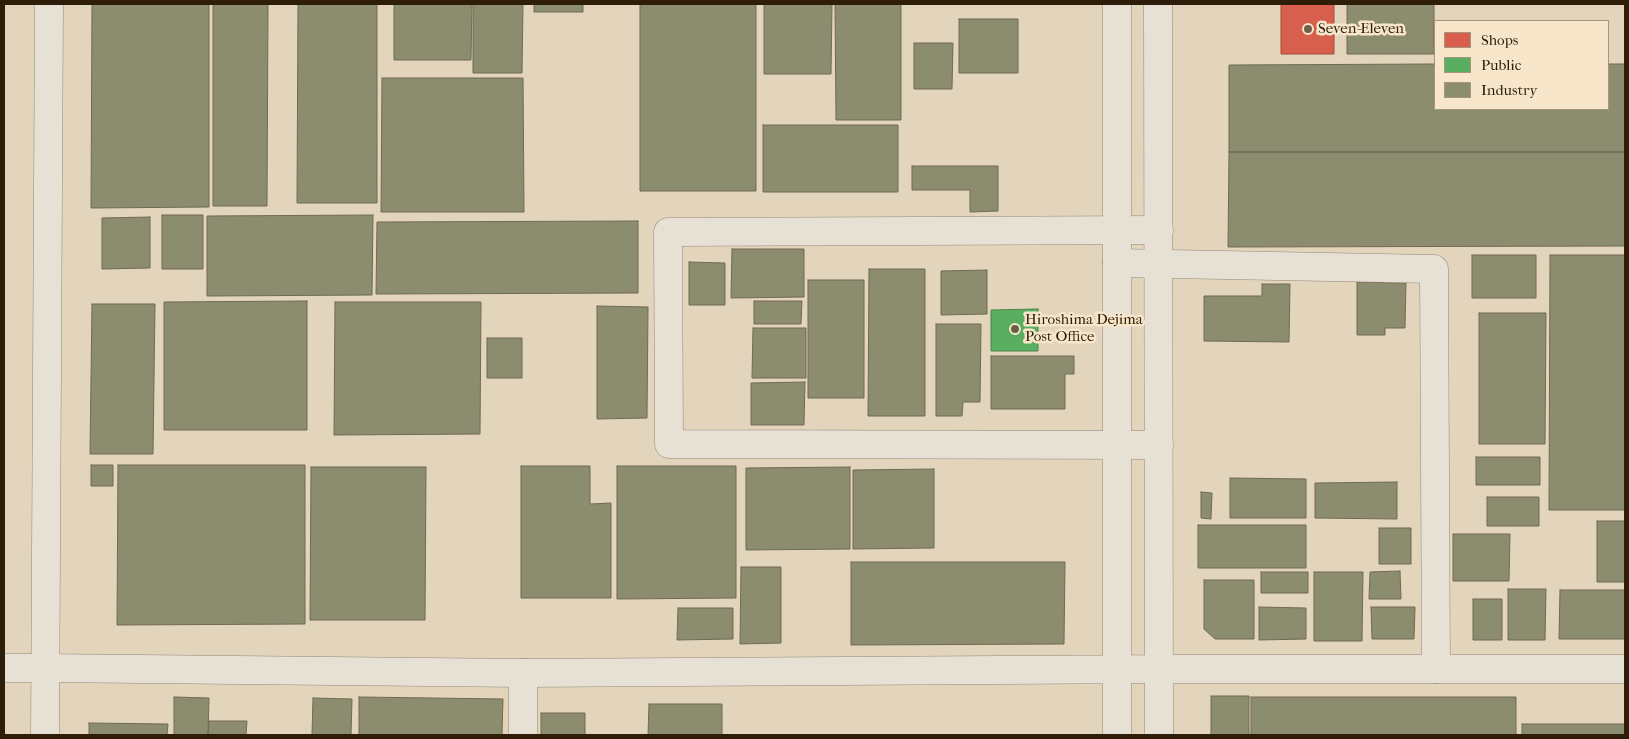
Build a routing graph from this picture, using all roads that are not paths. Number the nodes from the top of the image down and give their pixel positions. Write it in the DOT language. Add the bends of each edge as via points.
graph roads {
  1 [pos="49,4"];
  2 [pos="1116,4"];
  3 [pos="1158,4"];
  4 [pos="1117,230"];
  5 [pos="1159,230"];
  6 [pos="1117,263"];
  7 [pos="1159,263"];
  8 [pos="1117,445"];
  9 [pos="1159,445"];
  10 [pos="4,668"];
  11 [pos="45,668"];
  12 [pos="1159,669"];
  13 [pos="1436,669"];
  14 [pos="1625,669"];
  15 [pos="1117,670"];
  16 [pos="523,673"];
  17 [pos="45,735"];
  18 [pos="523,735"];
  19 [pos="1117,735"];
  20 [pos="1159,735"];
  1 -- 11 [label="street"];
  2 -- 4 [label="street"];
  3 -- 5 [label="street"];
  4 -- 5 [label="street"];
  4 -- 6 [label="street"];
  4 -- 8 [label="street" via="668,232 668,242 669,444"];
  5 -- 7 [label="street"];
  6 -- 7 [label="street"];
  6 -- 8 [label="street"];
  7 -- 9 [label="street"];
  7 -- 13 [label="street" via="1434,268"];
  8 -- 9 [label="street"];
  8 -- 15 [label="street"];
  9 -- 12 [label="street"];
  10 -- 11 [label="street"];
  11 -- 16 [label="street"];
  11 -- 17 [label="street"];
  12 -- 13 [label="street"];
  12 -- 15 [label="street"];
  12 -- 20 [label="street"];
  13 -- 14 [label="street"];
  15 -- 16 [label="street"];
  15 -- 19 [label="street"];
  16 -- 18 [label="street"];
}
